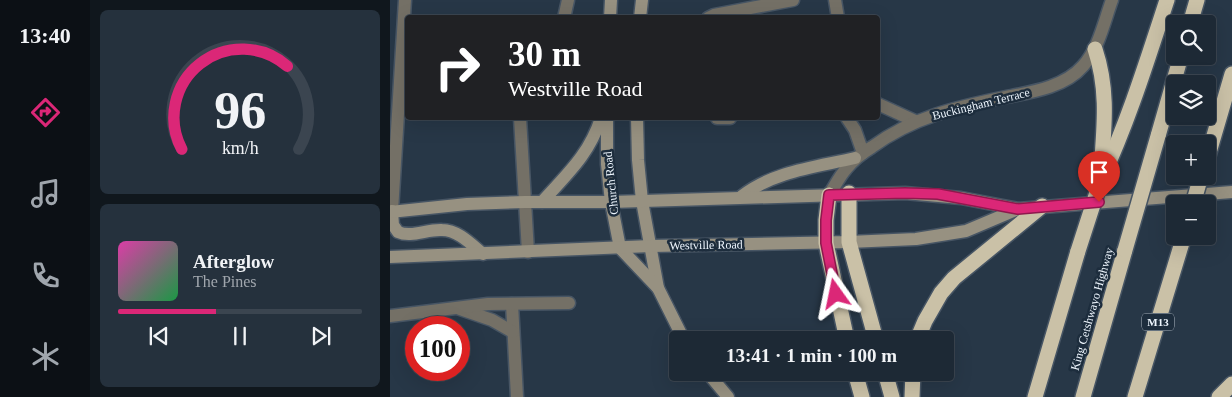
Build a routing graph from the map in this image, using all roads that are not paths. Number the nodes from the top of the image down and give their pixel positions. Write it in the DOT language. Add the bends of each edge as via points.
graph roads {
  1 [pos="405,0"];
  2 [pos="568,0"];
  3 [pos="611,0"];
  4 [pos="642,0"];
  5 [pos="793,0"];
  6 [pos="835,0"];
  7 [pos="1112,0"];
  8 [pos="1167,0"];
  9 [pos="1197,0"];
  10 [pos="565,15"];
  11 [pos="610,15"];
  12 [pos="640,15"];
  13 [pos="714,15"];
  14 [pos="838,15"];
  15 [pos="1193,15"];
  16 [pos="1095,49"];
  17 [pos="1178,65"];
  18 [pos="1232,74"];
  19 [pos="880,105"];
  20 [pos="520,120"];
  21 [pos="600,120"];
  22 [pos="607,120"];
  23 [pos="637,120"];
  24 [pos="848,120"];
  25 [pos="915,121"];
  26 [pos="1214,135"];
  27 [pos="859,156"];
  28 [pos="1101,180"];
  29 [pos="1232,192"];
  30 [pos="849,193"];
  31 [pos="829,195"];
  32 [pos="742,196"];
  33 [pos="642,201"];
  34 [pos="526,202"];
  35 [pos="542,202"];
  36 [pos="611,202"];
  37 [pos="1042,206"];
  38 [pos="1018,209"];
  39 [pos="391,212"];
  40 [pos="849,242"];
  41 [pos="826,243"];
  42 [pos="1181,245"];
  43 [pos="651,246"];
  44 [pos="620,248"];
  45 [pos="528,252"];
  46 [pos="483,254"];
  47 [pos="390,257"];
  48 [pos="658,288"];
  49 [pos="569,303"];
  50 [pos="512,304"];
  51 [pos="456,308"];
  52 [pos="390,316"];
  53 [pos="680,331"];
  54 [pos="845,331"];
  55 [pos="874,331"];
  56 [pos="921,331"];
  57 [pos="513,332"];
  58 [pos="715,381"];
  59 [pos="858,381"];
  60 [pos="888,381"];
  61 [pos="913,381"];
  62 [pos="1232,384"];
  63 [pos="517,397"];
  64 [pos="728,397"];
  65 [pos="862,397"];
  66 [pos="892,397"];
  67 [pos="912,397"];
  68 [pos="1035,397"];
  69 [pos="1083,397"];
  70 [pos="1135,397"];
  71 [pos="1220,397"];
  1 -- 39 [label="street"];
  2 -- 10 [label="street"];
  3 -- 11 [label="main road"];
  4 -- 12 [label="main road"];
  5 -- 13 [label="street"];
  6 -- 14 [label="street"];
  7 -- 16 [label="street, Buckingham Terrace"];
  8 -- 28 [label="highway" via="1133,104"];
  9 -- 15 [label="highway"];
  16 -- 25 [label="street, Buckingham Terrace" via="1083,66 1057,84"];
  16 -- 28 [label="highway" via="1102,69 1104,102"];
  17 -- 69 [label="highway, King Cetshwayo Highway, bridge"];
  18 -- 26 [label="highway"];
  19 -- 25 [label="street"];
  20 -- 34 [label="street"];
  21 -- 35 [label="main road" via="591,144"];
  22 -- 36 [label="main road, Church Road"];
  23 -- 33 [label="main road"];
  24 -- 27 [label="street" via="855,130"];
  25 -- 27 [label="street, Buckingham Terrace" via="895,130"];
  27 -- 31 [label="street, Buckingham Terrace" via="845,170"];
  27 -- 32 [label="main road" via="781,175"];
  28 -- 68 [label="highway, bridge"];
  29 -- 37 [label="main road, Westville Road"];
  30 -- 31 [label="main road, Westville Road"];
  30 -- 38 [label="main road, Westville Road" via="938,194"];
  30 -- 40 [label="highway"];
  31 -- 32 [label="main road, Westville Road"];
  31 -- 41 [label="highway"];
  32 -- 33 [label="main road, Westville Road"];
  33 -- 36 [label="main road, Westville Road"];
  33 -- 43 [label="main road"];
  34 -- 35 [label="main road, Westville Road"];
  34 -- 39 [label="main road, Westville Road"];
  34 -- 45 [label="street"];
  35 -- 36 [label="main road, Westville Road"];
  36 -- 44 [label="main road, Church Road"];
  37 -- 38 [label="main road, Westville Road"];
  37 -- 56 [label="highway" via="954,278 941,293"];
  38 -- 40 [label="main road, Westville Road" via="966,230 940,236"];
  39 -- 46 [label="main road" via="398,232 447,231 457,234"];
  40 -- 41 [label="main road, Westville Road"];
  40 -- 55 [label="highway"];
  41 -- 43 [label="main road, Westville Road"];
  41 -- 54 [label="highway"];
  42 -- 70 [label="highway, M13"];
  43 -- 44 [label="main road, Westville Road"];
  43 -- 48 [label="main road"];
  44 -- 45 [label="main road, Westville Road"];
  44 -- 48 [label="main road"];
  45 -- 46 [label="main road, Westville Road"];
  46 -- 47 [label="main road, Westville Road"];
  48 -- 53 [label="main road"];
  49 -- 50 [label="street"];
  50 -- 51 [label="street"];
  50 -- 57 [label="street"];
  51 -- 52 [label="street"];
  51 -- 57 [label="street"];
  57 -- 63 [label="street"];
  58 -- 64 [label="main road"];
  59 -- 65 [label="highway"];
  60 -- 66 [label="highway"];
  61 -- 67 [label="highway"];
  62 -- 71 [label="highway"];
}
